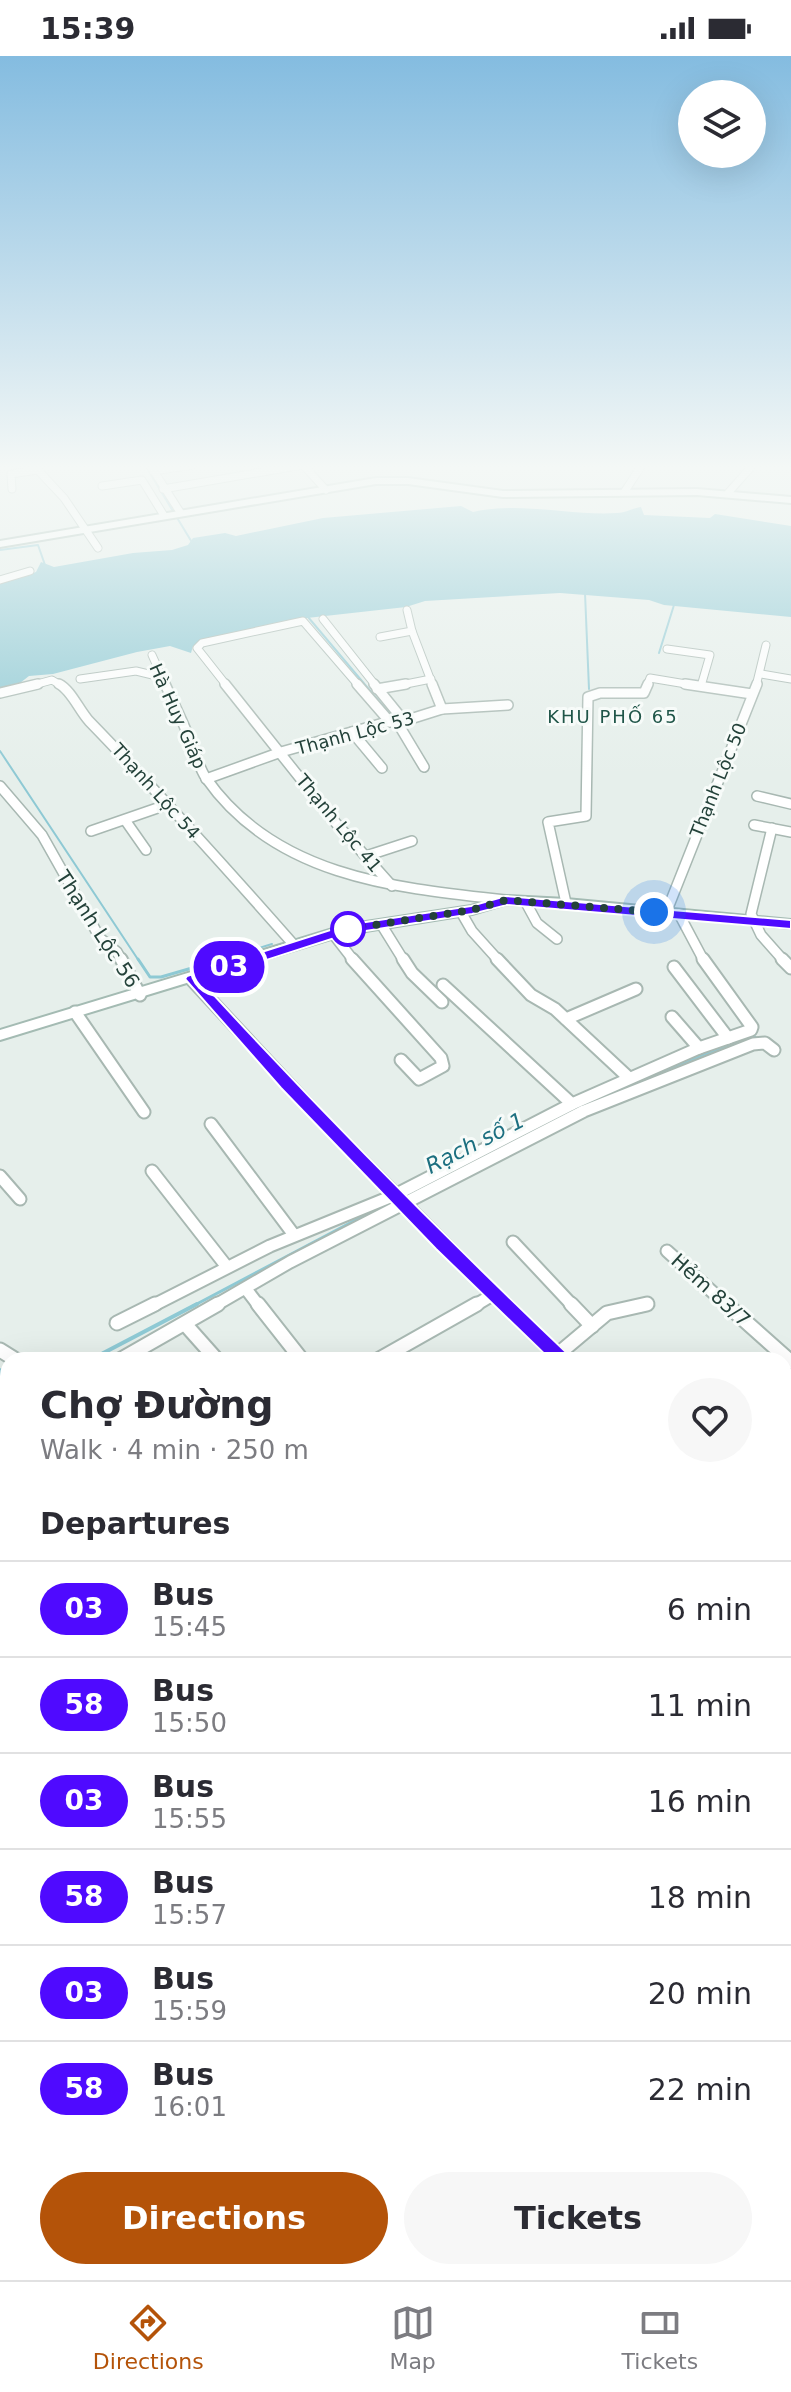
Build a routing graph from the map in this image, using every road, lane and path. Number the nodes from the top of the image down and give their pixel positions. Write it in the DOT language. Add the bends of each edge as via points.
graph roads {
  1 [pos="30,571"];
  2 [pos="0,580"];
  3 [pos="407,610"];
  4 [pos="323,619"];
  5 [pos="412,631"];
  6 [pos="380,637"];
  7 [pos="766,645"];
  8 [pos="342,647"];
  9 [pos="667,649"];
  10 [pos="329,651"];
  11 [pos="152,655"];
  12 [pos="761,674"];
  13 [pos="161,677"];
  14 [pos="80,679"];
  15 [pos="431,679"];
  16 [pos="791,679"];
  17 [pos="701,686"];
  18 [pos="377,689"];
  19 [pos="0,693"];
  20 [pos="752,694"];
  21 [pos="508,705"];
  22 [pos="442,709"];
  23 [pos="397,722"];
  24 [pos="352,732"];
  25 [pos="279,754"];
  26 [pos="424,767"];
  27 [pos="382,768"];
  28 [pos="206,779"];
  29 [pos="0,786"];
  30 [pos="757,796"];
  31 [pos="169,804"];
  32 [pos="791,804"];
  33 [pos="125,820"];
  34 [pos="754,825"];
  35 [pos="772,828"];
  36 [pos="91,831"];
  37 [pos="791,832"];
  38 [pos="412,841"];
  39 [pos="146,850"];
  40 [pos="366,856"];
  41 [pos="392,886"];
  42 [pos="506,900"];
  43 [pos="525,901"];
  44 [pos="566,903"];
  45 [pos="461,912"];
  46 [pos="672,914"];
  47 [pos="753,920"];
  48 [pos="381,924"];
  49 [pos="791,924"];
  50 [pos="333,934"];
  51 [pos="557,939"];
  52 [pos="294,945"];
  53 [pos="674,967"];
  54 [pos="791,968"];
  55 [pos="191,979"];
  56 [pos="443,985"];
  57 [pos="636,989"];
  58 [pos="140,995"];
  59 [pos="442,1002"];
  60 [pos="75,1012"];
  61 [pos="672,1017"];
  62 [pos="566,1019"];
  63 [pos="0,1035"];
  64 [pos="728,1038"];
  65 [pos="699,1048"];
  66 [pos="774,1050"];
  67 [pos="401,1060"];
  68 [pos="629,1078"];
  69 [pos="572,1104"];
  70 [pos="144,1112"];
  71 [pos="211,1124"];
  72 [pos="152,1171"];
  73 [pos="0,1176"];
  74 [pos="20,1199"];
  75 [pos="399,1199"];
  76 [pos="294,1235"];
  77 [pos="513,1242"];
  78 [pos="667,1251"];
  79 [pos="227,1267"];
  80 [pos="246,1289"];
  81 [pos="494,1294"];
  82 [pos="647,1304"];
  83 [pos="117,1323"];
  84 [pos="185,1324"];
  85 [pos="592,1326"];
  86 [pos="134,1352"];
  87 [pos="210,1352"];
  88 [pos="296,1352"];
  89 [pos="392,1352"];
  90 [pos="555,1352"];
  91 [pos="565,1352"];
  92 [pos="780,1352"];
  1 -- 2 [label="street"];
  3 -- 5 [label="street"];
  4 -- 8 [label="street"];
  5 -- 6 [label="street"];
  5 -- 15 [label="street"];
  7 -- 12 [label="street, Thạnh Lộc 50"];
  8 -- 10 [label="street"];
  8 -- 18 [label="street"];
  9 -- 17 [label="street" via="711,655"];
  10 -- 23 [label="street"];
  10 -- 25 [label="street, Thạnh Lộc 41" via="303,621 197,648"];
  11 -- 13 [label="street, Hà Huy Giáp"];
  12 -- 16 [label="street"];
  12 -- 20 [label="street, Thạnh Lộc 50"];
  13 -- 14 [label="street" via="136,671"];
  13 -- 28 [label="street, Hà Huy Giáp"];
  15 -- 18 [label="street"];
  15 -- 22 [label="street"];
  17 -- 20 [label="street"];
  17 -- 44 [label="street" via="650,678 644,693 588,697 586,816 548,822"];
  18 -- 23 [label="street"];
  19 -- 31 [label="street, Thạnh Lộc 54" via="60,682 91,723"];
  20 -- 46 [label="street, Thạnh Lộc 50"];
  21 -- 22 [label="street, Thạnh Lộc 53"];
  22 -- 23 [label="street, Thạnh Lộc 53"];
  23 -- 24 [label="street, Thạnh Lộc 53"];
  23 -- 26 [label="street"];
  24 -- 25 [label="street, Thạnh Lộc 53"];
  24 -- 27 [label="street"];
  25 -- 28 [label="street, Thạnh Lộc 53"];
  25 -- 40 [label="street, Thạnh Lộc 41"];
  28 -- 41 [label="street, Hà Huy Giáp" via="235,814 275,843 333,871"];
  29 -- 58 [label="street, Thạnh Lộc 56" via="42,835 93,926 124,962"];
  30 -- 32 [label="street"];
  31 -- 33 [label="street"];
  31 -- 52 [label="street, Thạnh Lộc 54"];
  33 -- 36 [label="street"];
  33 -- 39 [label="street"];
  34 -- 35 [label="street"];
  35 -- 37 [label="street"];
  35 -- 47 [label="street"];
  38 -- 40 [label="street"];
  40 -- 41 [label="street, Thạnh Lộc 41"];
  41 -- 42 [label="street, Hà Huy Giáp"];
  42 -- 43 [label="street, Hà Huy Giáp"];
  42 -- 45 [label="street"];
  43 -- 44 [label="street, Hà Huy Giáp"];
  43 -- 51 [label="street" via="537,923"];
  44 -- 46 [label="street, Hà Huy Giáp"];
  45 -- 48 [label="street"];
  45 -- 62 [label="street" via="531,995"];
  46 -- 47 [label="street, Hà Huy Giáp"];
  46 -- 64 [label="street" via="752,1027"];
  47 -- 49 [label="street, Hà Huy Giáp"];
  47 -- 54 [label="street"];
  48 -- 50 [label="street"];
  48 -- 59 [label="street" via="412,973"];
  50 -- 52 [label="street"];
  50 -- 67 [label="street" via="443,1066 419,1079"];
  52 -- 55 [label="street"];
  53 -- 64 [label="street"];
  55 -- 58 [label="street"];
  55 -- 75 [label="street"];
  56 -- 69 [label="street"];
  57 -- 62 [label="street"];
  58 -- 60 [label="street"];
  60 -- 63 [label="street"];
  60 -- 70 [label="street"];
  61 -- 65 [label="street"];
  62 -- 68 [label="street"];
  64 -- 65 [label="street"];
  65 -- 68 [label="street"];
  66 -- 75 [label="street" via="765,1043 753,1044 584,1111"];
  68 -- 69 [label="street"];
  69 -- 75 [label="street"];
  71 -- 76 [label="street"];
  72 -- 79 [label="street"];
  73 -- 74 [label="street"];
  75 -- 76 [label="street"];
  75 -- 80 [label="street"];
  75 -- 81 [label="street"];
  76 -- 79 [label="street"];
  77 -- 85 [label="street"];
  78 -- 92 [label="street, Hẻm 83/7"];
  79 -- 83 [label="street"];
  80 -- 84 [label="street"];
  80 -- 88 [label="street"];
  81 -- 89 [label="street"];
  81 -- 90 [label="street"];
  82 -- 85 [label="street" via="607,1313"];
  84 -- 86 [label="street"];
  84 -- 87 [label="street"];
  85 -- 91 [label="street"];
}
